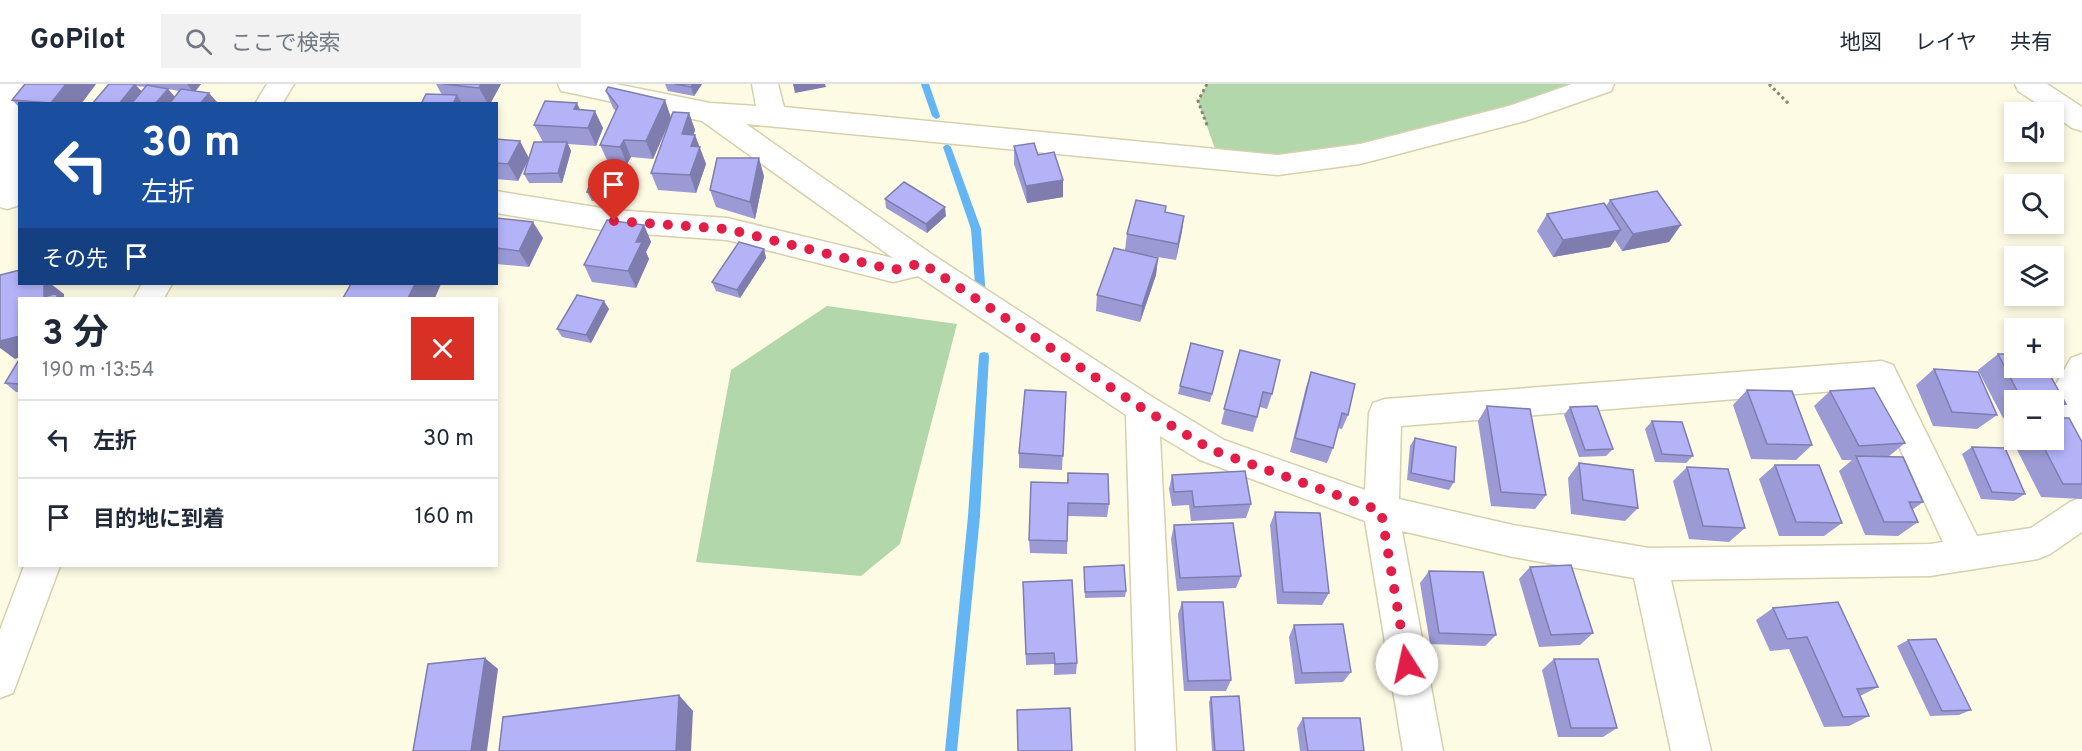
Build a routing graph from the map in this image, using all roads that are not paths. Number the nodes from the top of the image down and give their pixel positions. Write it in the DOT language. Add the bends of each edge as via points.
graph roads {
  1 [pos="11,84"];
  2 [pos="281,84"];
  3 [pos="571,84"];
  4 [pos="765,84"];
  5 [pos="1602,84"];
  6 [pos="2028,84"];
  7 [pos="269,102"];
  8 [pos="710,113"];
  9 [pos="772,116"];
  10 [pos="2082,121"];
  11 [pos="9,198"];
  12 [pos="498,202"];
  13 [pos="922,263"];
  14 [pos="2082,367"];
  15 [pos="1142,408"];
  16 [pos="2082,426"];
  17 [pos="1381,511"];
  18 [pos="2082,513"];
  19 [pos="1966,554"];
  20 [pos="1649,564"];
  21 [pos="42,567"];
  22 [pos="0,680"];
  23 [pos="1156,751"];
  24 [pos="1423,751"];
  25 [pos="1691,751"];
  1 -- 11 [label="street"];
  2 -- 7 [label="street"];
  3 -- 8 [label="street"];
  4 -- 9 [label="street"];
  5 -- 9 [label="street" via="1515,114 1360,154 1278,165"];
  6 -- 10 [label="street"];
  8 -- 9 [label="street"];
  8 -- 13 [label="street"];
  12 -- 13 [label="street" via="614,221 727,229 893,270"];
  13 -- 15 [label="street"];
  14 -- 16 [label="street" via="2072,386"];
  15 -- 17 [label="street" via="1212,450"];
  15 -- 23 [label="street"];
  17 -- 19 [label="street" via="1385,413 1882,374"];
  17 -- 20 [label="street" via="1513,541"];
  17 -- 24 [label="street"];
  18 -- 19 [label="street" via="2038,543"];
  19 -- 20 [label="street" via="1930,560"];
  20 -- 25 [label="street"];
  21 -- 22 [label="street"];
}
